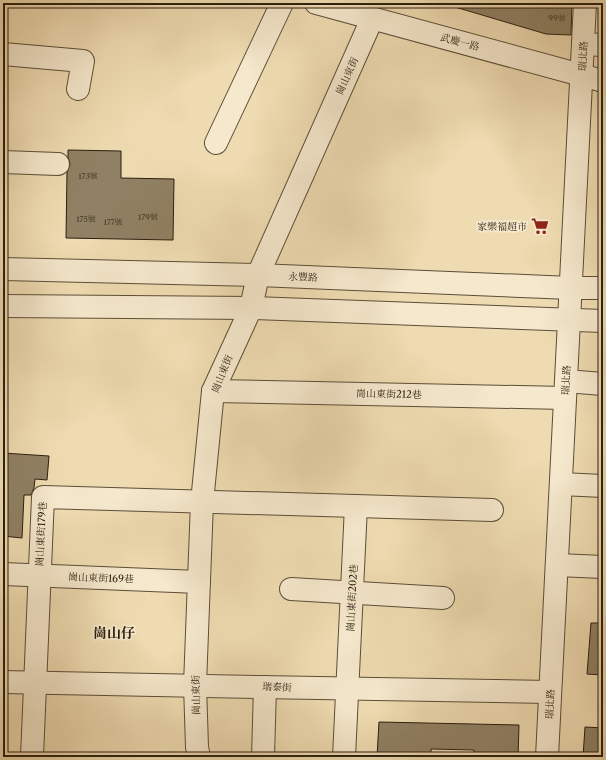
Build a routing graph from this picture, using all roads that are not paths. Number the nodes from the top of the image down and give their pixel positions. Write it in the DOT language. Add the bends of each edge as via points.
graph roads {
  1 [pos="282,3"];
  2 [pos="316,3"];
  3 [pos="585,3"];
  4 [pos="365,12"];
  5 [pos="593,44"];
  6 [pos="3,54"];
  7 [pos="582,74"];
  8 [pos="603,80"];
  9 [pos="78,89"];
  10 [pos="216,143"];
  11 [pos="3,162"];
  12 [pos="58,164"];
  13 [pos="3,269"];
  14 [pos="258,275"];
  15 [pos="571,288"];
  16 [pos="603,288"];
  17 [pos="3,306"];
  18 [pos="251,308"];
  19 [pos="569,320"];
  20 [pos="603,321"];
  21 [pos="603,384"];
  22 [pos="566,390"];
  23 [pos="213,391"];
  24 [pos="561,484"];
  25 [pos="603,486"];
  26 [pos="202,502"];
  27 [pos="356,506"];
  28 [pos="492,510"];
  29 [pos="557,565"];
  30 [pos="603,567"];
  31 [pos="3,574"];
  32 [pos="39,576"];
  33 [pos="199,582"];
  34 [pos="291,589"];
  35 [pos="352,593"];
  36 [pos="443,598"];
  37 [pos="3,682"];
  38 [pos="36,682"];
  39 [pos="195,685"];
  40 [pos="265,687"];
  41 [pos="348,690"];
  42 [pos="550,692"];
  43 [pos="32,757"];
  44 [pos="199,757"];
  45 [pos="263,757"];
  46 [pos="344,757"];
  47 [pos="547,757"];
  1 -- 10 [label="street"];
  2 -- 4 [label="street, 武慶一路"];
  3 -- 5 [label="street, 瑞北路"];
  4 -- 7 [label="street, 武慶一路"];
  4 -- 14 [label="street, 崗山東街"];
  5 -- 7 [label="street, 瑞北路"];
  6 -- 9 [label="street" via="83,61"];
  7 -- 8 [label="street, 武慶一路"];
  7 -- 15 [label="street, 瑞北路"];
  11 -- 12 [label="street"];
  13 -- 14 [label="street, 永豐路"];
  14 -- 15 [label="street, 永豐路"];
  14 -- 18 [label="street, 崗山東街"];
  15 -- 16 [label="street, 永豐路"];
  15 -- 19 [label="street, 瑞北路"];
  17 -- 18 [label="street"];
  18 -- 19 [label="street"];
  18 -- 23 [label="street, 崗山東街"];
  19 -- 20 [label="street"];
  19 -- 22 [label="street, 瑞北路"];
  21 -- 22 [label="street, 崗山東街212巷"];
  22 -- 23 [label="street, 崗山東街212巷"];
  22 -- 24 [label="street, 瑞北路"];
  23 -- 26 [label="street, 崗山東街"];
  24 -- 25 [label="street"];
  24 -- 29 [label="street, 瑞北路"];
  26 -- 27 [label="street"];
  26 -- 32 [label="street, 崗山東街179巷" via="43,497"];
  26 -- 33 [label="street, 崗山東街"];
  27 -- 28 [label="street"];
  27 -- 35 [label="street, 崗山東街202巷"];
  29 -- 30 [label="street"];
  29 -- 42 [label="street, 瑞北路"];
  31 -- 32 [label="street, 崗山東街169巷"];
  32 -- 33 [label="street, 崗山東街169巷"];
  32 -- 38 [label="street, 崗山東街179巷"];
  33 -- 39 [label="street, 崗山東街"];
  34 -- 35 [label="street"];
  35 -- 36 [label="street"];
  35 -- 41 [label="street, 崗山東街202巷"];
  37 -- 38 [label="street, 瑞泰街"];
  38 -- 39 [label="street, 瑞泰街"];
  38 -- 43 [label="street, 崗山東街179巷"];
  39 -- 40 [label="street, 瑞泰街"];
  39 -- 44 [label="street, 崗山東街"];
  40 -- 41 [label="street, 瑞泰街"];
  40 -- 45 [label="street"];
  41 -- 42 [label="street, 瑞泰街"];
  41 -- 46 [label="street, 崗山東街202巷"];
  42 -- 47 [label="street, 瑞北路"];
}
